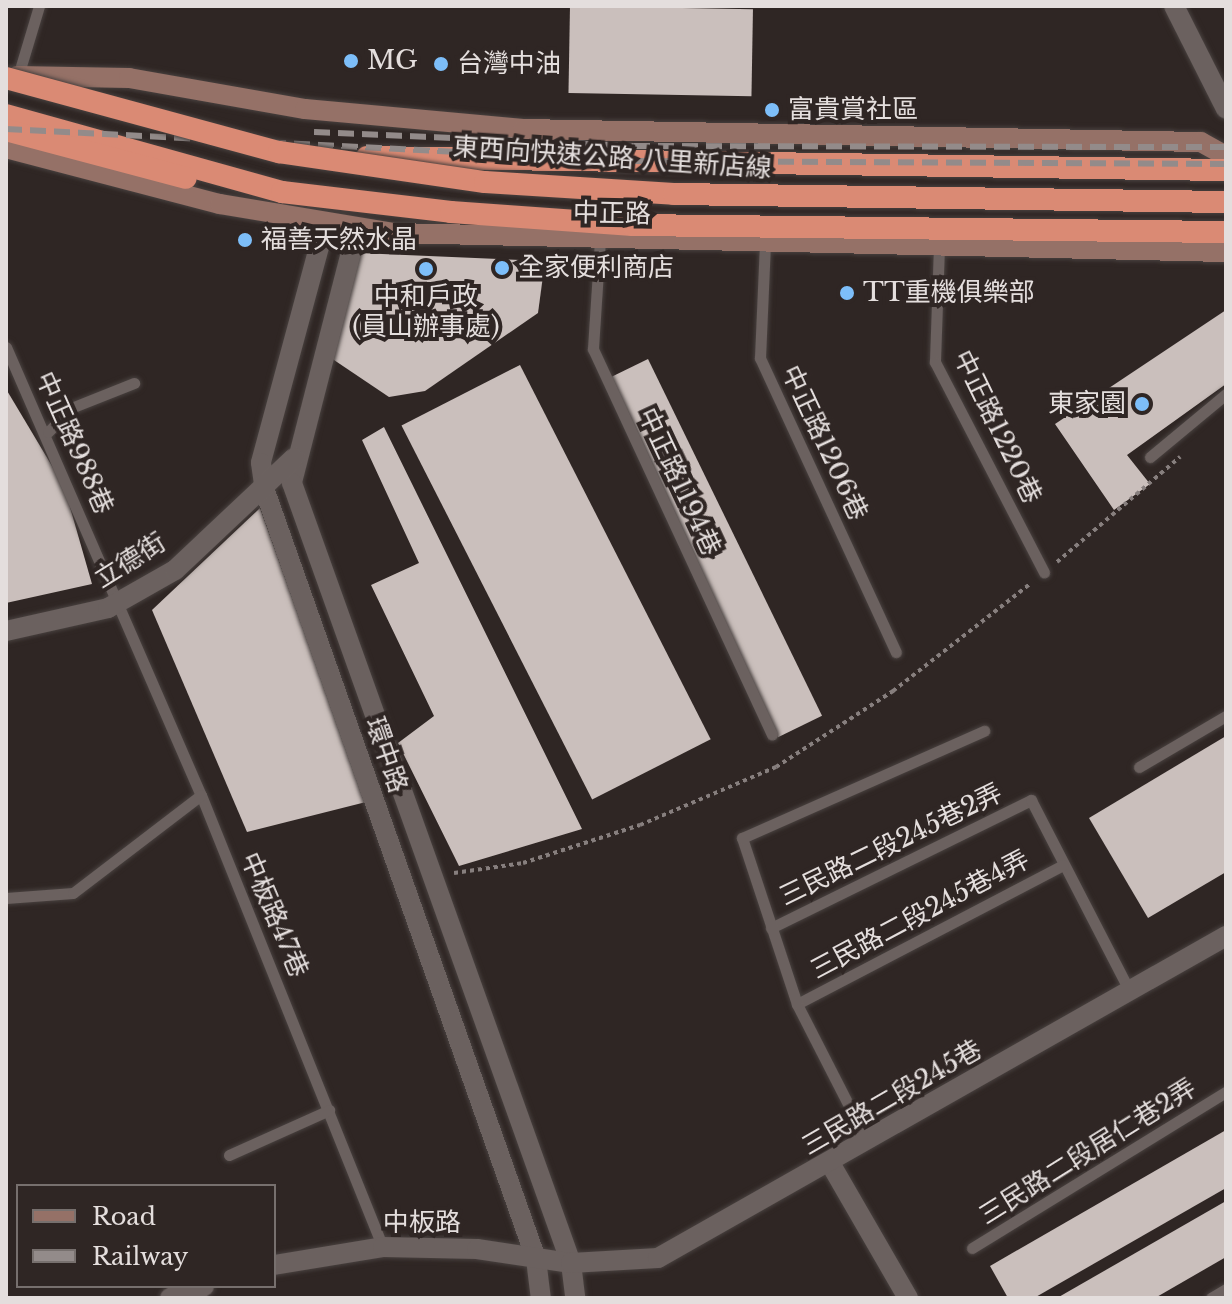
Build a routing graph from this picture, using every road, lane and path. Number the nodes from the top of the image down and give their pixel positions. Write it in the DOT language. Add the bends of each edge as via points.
graph roads {
  1 [pos="39,6"];
  2 [pos="1174,6"];
  3 [pos="8,78"];
  4 [pos="1226,109"];
  5 [pos="6,115"];
  6 [pos="6,130"];
  7 [pos="6,148"];
  8 [pos="1226,156"];
  9 [pos="1226,170"];
  10 [pos="282,192"];
  11 [pos="1226,200"];
  12 [pos="325,225"];
  13 [pos="357,229"];
  14 [pos="1226,232"];
  15 [pos="600,240"];
  16 [pos="765,243"];
  17 [pos="939,246"];
  18 [pos="1226,252"];
  19 [pos="6,347"];
  20 [pos="134,383"];
  21 [pos="1226,394"];
  22 [pos="48,432"];
  23 [pos="1191,443"];
  24 [pos="1150,457"];
  25 [pos="294,458"];
  26 [pos="263,479"];
  27 [pos="1044,572"];
  28 [pos="119,602"];
  29 [pos="6,631"];
  30 [pos="896,652"];
  31 [pos="1226,716"];
  32 [pos="984,731"];
  33 [pos="772,734"];
  34 [pos="1139,767"];
  35 [pos="201,795"];
  36 [pos="1063,865"];
  37 [pos="431,877"];
  38 [pos="6,898"];
  39 [pos="771,928"];
  40 [pos="1226,936"];
  41 [pos="1130,992"];
  42 [pos="797,1004"];
  43 [pos="1226,1092"];
  44 [pos="329,1110"];
  45 [pos="867,1142"];
  46 [pos="229,1155"];
  47 [pos="830,1163"];
  48 [pos="383,1247"];
  49 [pos="972,1248"];
  50 [pos="536,1259"];
  51 [pos="571,1263"];
  52 [pos="276,1265"];
  53 [pos="198,1288"];
  54 [pos="1226,1289"];
  55 [pos="170,1298"];
  56 [pos="541,1298"];
  57 [pos="575,1298"];
  58 [pos="908,1298"];
  59 [pos="1211,1298"];
  1 -- 3 [label="lane"];
  2 -- 4 [label="street"];
  3 -- 8 [label="main road" via="129,78 305,109 523,129 1201,142"];
  3 -- 9 [label="highway" via="320,152 566,164"];
  3 -- 11 [label="highway, 東西向快速公路 八里新店線, bridge" via="279,152 485,182 674,194"];
  5 -- 10 [label="highway"];
  6 -- 10 [label="highway" via="144,172"];
  7 -- 12 [label="main road, 中正路"];
  10 -- 14 [label="highway" via="633,225"];
  12 -- 13 [label="main road, 中正路"];
  12 -- 26 [label="street, 環中路" via="261,463"];
  13 -- 15 [label="main road, 中正路"];
  13 -- 25 [label="street, 環中路"];
  15 -- 16 [label="main road, 中正路"];
  15 -- 33 [label="lane, 中正路1194巷" via="593,349"];
  16 -- 17 [label="main road, 中正路"];
  16 -- 30 [label="lane, 中正路1206巷" via="760,358"];
  17 -- 18 [label="main road, 中正路"];
  17 -- 27 [label="lane, 中正路1220巷" via="935,362"];
  19 -- 22 [label="lane, 中正路988巷"];
  20 -- 22 [label="lane" via="71,408"];
  21 -- 24 [label="lane"];
  22 -- 28 [label="lane, 中正路988巷"];
  23 -- 27 [label="path" via="1164,477"];
  25 -- 26 [label="street, 立德街"];
  25 -- 37 [label="street, 環中路" via="301,512"];
  26 -- 28 [label="street, 立德街" via="175,570"];
  26 -- 50 [label="street, 環中路"];
  27 -- 37 [label="path" via="893,691 776,767 611,835 523,863"];
  28 -- 29 [label="street, 立德街"];
  28 -- 35 [label="lane, 中板路47巷"];
  31 -- 34 [label="lane"];
  32 -- 39 [label="lane" via="742,838"];
  35 -- 38 [label="lane" via="73,893"];
  35 -- 44 [label="lane, 中板路47巷"];
  36 -- 39 [label="lane, 三民路二段245巷2弄" via="1031,800"];
  36 -- 41 [label="lane"];
  36 -- 42 [label="lane, 三民路二段245巷4弄"];
  37 -- 51 [label="street, 環中路"];
  39 -- 42 [label="lane"];
  40 -- 41 [label="street, 三民路二段245巷"];
  41 -- 45 [label="street, 三民路二段245巷"];
  42 -- 45 [label="lane"];
  43 -- 49 [label="lane, 三民路二段居仁巷2弄"];
  44 -- 46 [label="lane"];
  44 -- 48 [label="lane, 中板路47巷"];
  45 -- 47 [label="street, 三民路二段245巷"];
  47 -- 51 [label="street, 三民路二段245巷" via="658,1258"];
  47 -- 58 [label="street"];
  48 -- 50 [label="street, 中板路"];
  48 -- 52 [label="street, 中板路"];
  50 -- 51 [label="street, 中板路"];
  50 -- 56 [label="street, 環中路"];
  51 -- 57 [label="street, 環中路"];
  53 -- 55 [label="street"];
  54 -- 59 [label="lane"];
}
